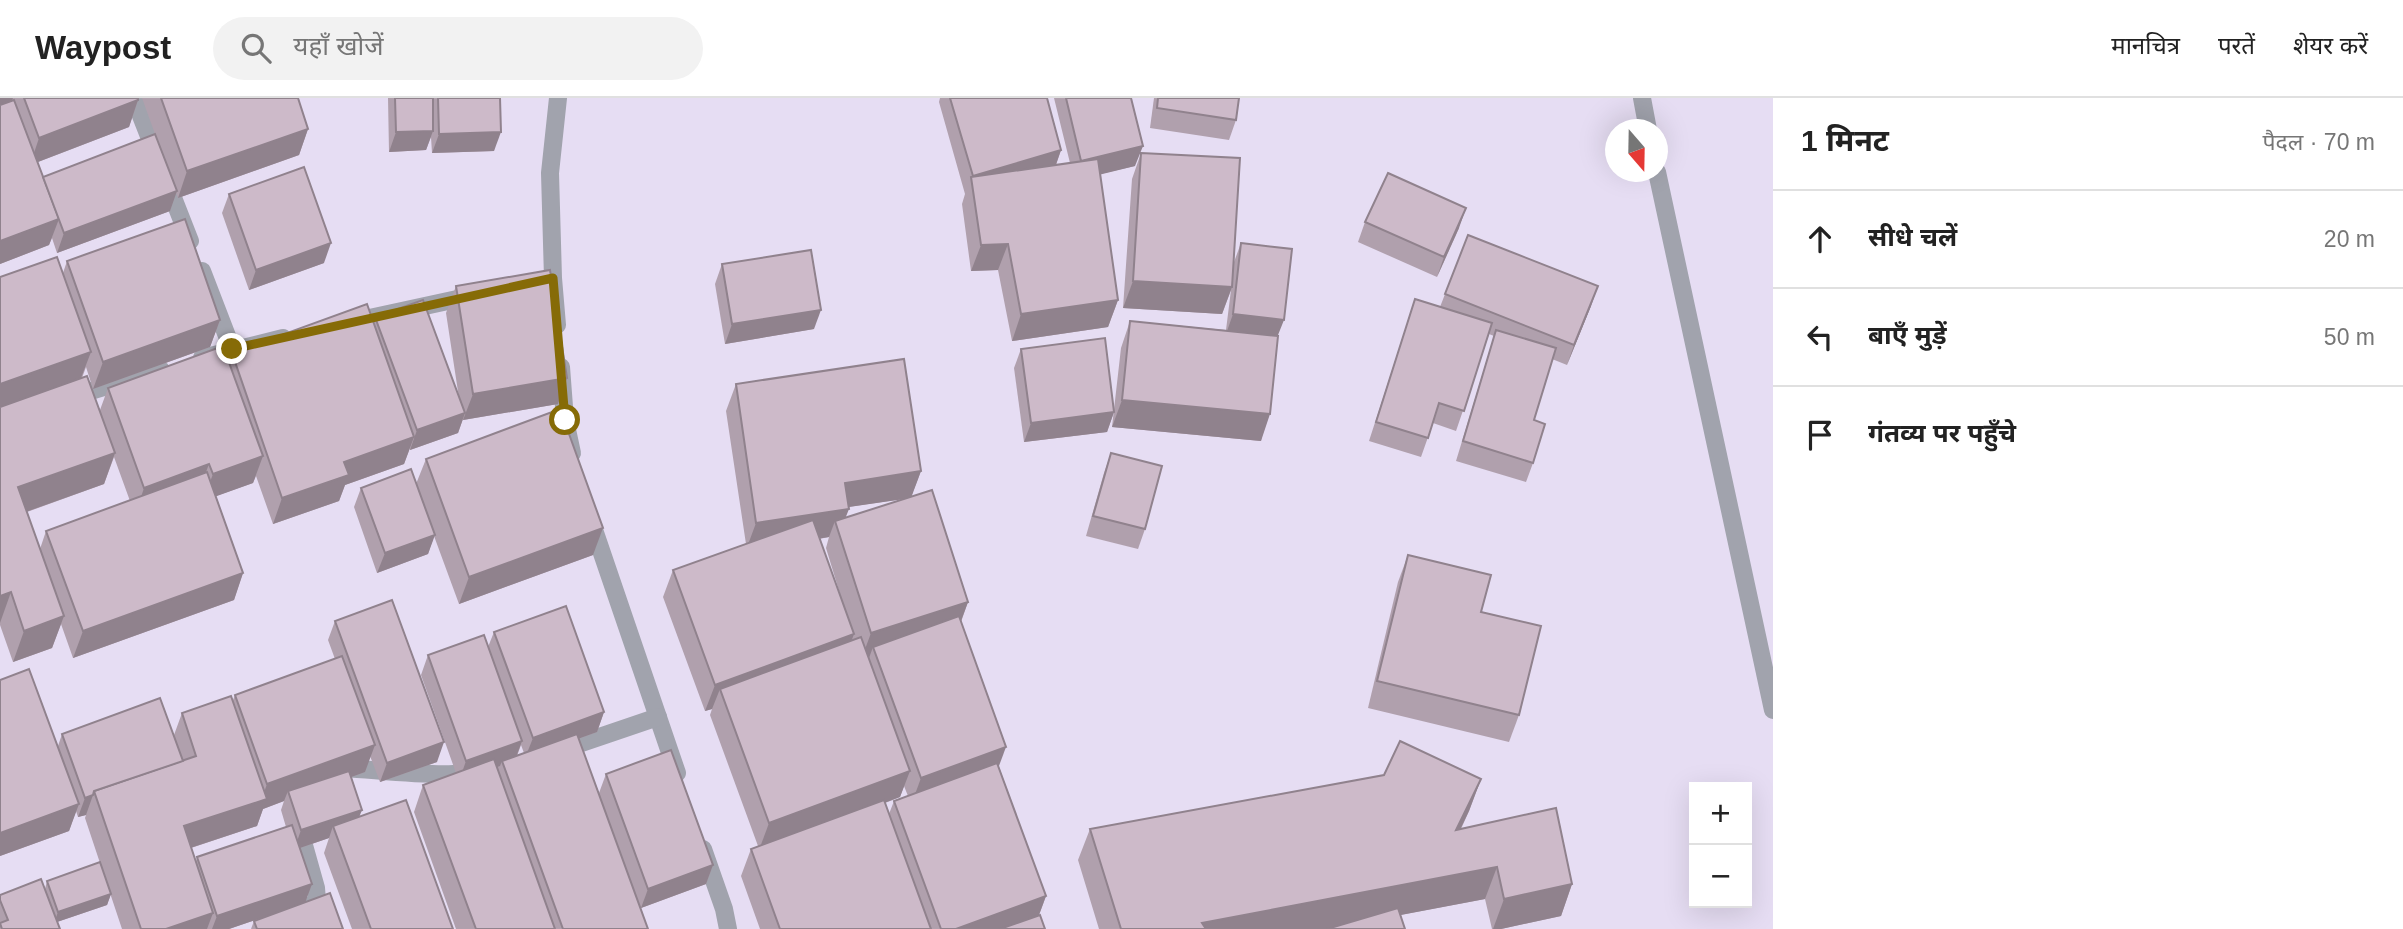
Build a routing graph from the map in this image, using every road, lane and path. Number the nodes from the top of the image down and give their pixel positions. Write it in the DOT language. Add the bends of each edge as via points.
graph roads {
  1 [pos="134,98"];
  2 [pos="558,98"];
  3 [pos="1642,98"];
  4 [pos="1646,119"];
  5 [pos="1659,182"];
  6 [pos="486,292"];
  7 [pos="339,325"];
  8 [pos="299,334"];
  9 [pos="232,349"];
  10 [pos="48,403"];
  11 [pos="575,467"];
  12 [pos="584,503"];
  13 [pos="1773,710"];
  14 [pos="657,717"];
  15 [pos="328,770"];
  16 [pos="684,794"];
  17 [pos="292,805"];
  18 [pos="697,832"];
  19 [pos="290,917"];
  20 [pos="728,929"];
  1 -- 9 [label="street"];
  2 -- 11 [label="street" via="546,279"];
  3 -- 4 [label="street"];
  5 -- 13 [label="street"];
  6 -- 7 [label="street"];
  8 -- 9 [label="street"];
  9 -- 10 [label="street"];
  12 -- 14 [label="street"];
  14 -- 15 [label="street" via="516,765 477,773"];
  14 -- 16 [label="street"];
  17 -- 19 [label="street" via="317,900"];
  18 -- 20 [label="street"];
}
